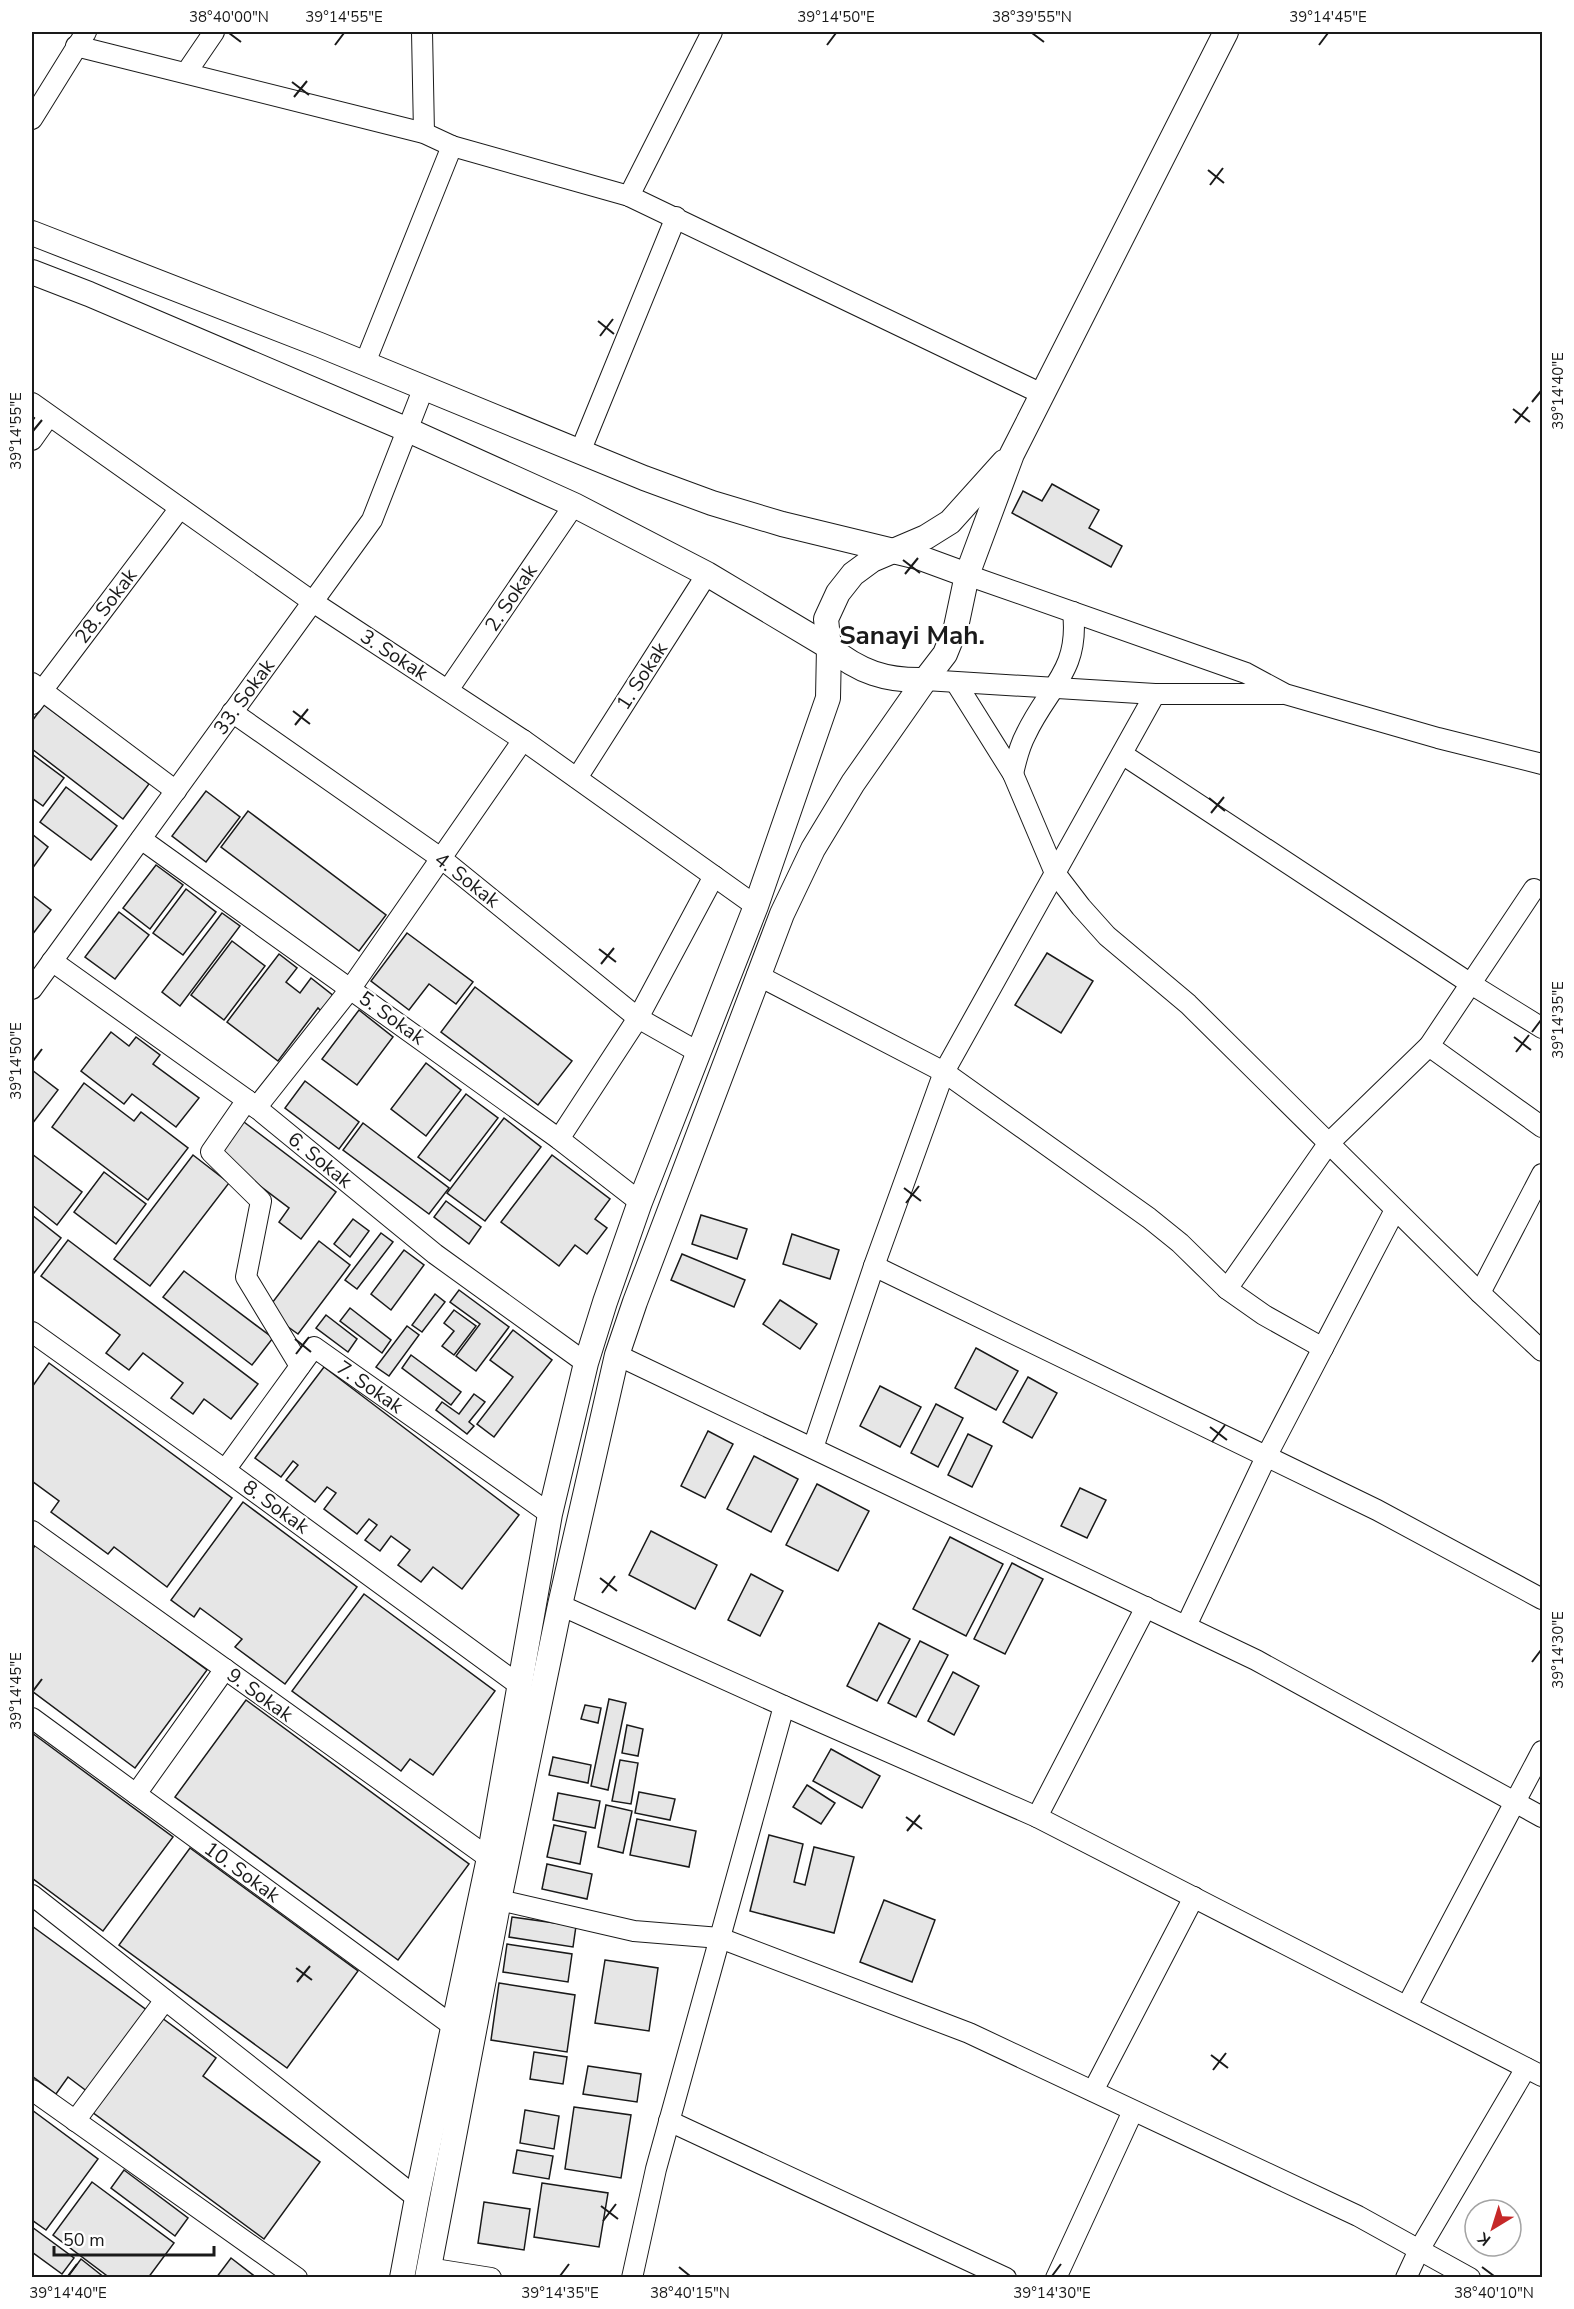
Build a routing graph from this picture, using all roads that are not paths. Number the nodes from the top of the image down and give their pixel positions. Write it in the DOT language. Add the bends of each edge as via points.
graph roads {
  1 [pos="214,32"];
  2 [pos="422,32"];
  3 [pos="712,32"];
  4 [pos="1226,32"];
  5 [pos="81,39"];
  6 [pos="186,73"];
  7 [pos="32,119"];
  8 [pos="424,133"];
  9 [pos="452,146"];
  10 [pos="629,196"];
  11 [pos="676,217"];
  12 [pos="32,233"];
  13 [pos="32,272"];
  14 [pos="365,363"];
  15 [pos="424,387"];
  16 [pos="1042,394"];
  17 [pos="32,403"];
  18 [pos="49,416"];
  19 [pos="408,430"];
  20 [pos="32,440"];
  21 [pos="580,452"];
  22 [pos="1012,454"];
  23 [pos="574,505"];
  24 [pos="180,508"];
  25 [pos="892,552"];
  26 [pos="707,574"];
  27 [pos="967,575"];
  28 [pos="313,602"];
  29 [pos="1073,612"];
  30 [pos="830,647"];
  31 [pos="925,680"];
  32 [pos="956,683"];
  33 [pos="1054,688"];
  34 [pos="447,690"];
  35 [pos="35,692"];
  36 [pos="1155,694"];
  37 [pos="1285,694"];
  38 [pos="232,712"];
  39 [pos="523,740"];
  40 [pos="1122,754"];
  41 [pos="1542,764"];
  42 [pos="1013,774"];
  43 [pos="577,778"];
  44 [pos="176,791"];
  45 [pos="141,839"];
  46 [pos="442,859"];
  47 [pos="1055,873"];
  48 [pos="714,876"];
  49 [pos="1534,889"];
  50 [pos="756,906"];
  51 [pos="52,961"];
  52 [pos="757,975"];
  53 [pos="1471,984"];
  54 [pos="351,988"];
  55 [pos="32,989"];
  56 [pos="638,1018"];
  57 [pos="1542,1028"];
  58 [pos="1430,1046"];
  59 [pos="698,1052"];
  60 [pos="944,1072"];
  61 [pos="251,1104"];
  62 [pos="1542,1127"];
  63 [pos="559,1138"];
  64 [pos="1328,1144"];
  65 [pos="1542,1174"];
  66 [pos="640,1202"];
  67 [pos="1536,1206"];
  68 [pos="1395,1210"];
  69 [pos="874,1266"];
  70 [pos="1227,1288"];
  71 [pos="1480,1293"];
  72 [pos="32,1332"];
  73 [pos="1323,1348"];
  74 [pos="1542,1351"];
  75 [pos="617,1355"];
  76 [pos="586,1363"];
  77 [pos="300,1366"];
  78 [pos="813,1448"];
  79 [pos="1266,1457"];
  80 [pos="225,1470"];
  81 [pos="550,1514"];
  82 [pos="32,1532"];
  83 [pos="1542,1599"];
  84 [pos="560,1605"];
  85 [pos="1146,1607"];
  86 [pos="1186,1626"];
  87 [pos="225,1669"];
  88 [pos="519,1685"];
  89 [pos="784,1707"];
  90 [pos="32,1718"];
  91 [pos="1542,1751"];
  92 [pos="136,1794"];
  93 [pos="1515,1803"];
  94 [pos="1037,1817"];
  95 [pos="1542,1817"];
  96 [pos="489,1858"];
  97 [pos="32,1895"];
  98 [pos="1194,1897"];
  99 [pos="498,1900"];
  100 [pos="720,1938"];
  101 [pos="165,2000"];
  102 [pos="1407,2006"];
  103 [pos="453,2026"];
  104 [pos="1534,2072"];
  105 [pos="32,2090"];
  106 [pos="1093,2091"];
  107 [pos="1133,2110"];
  108 [pos="75,2121"];
  109 [pos="669,2121"];
  110 [pos="417,2198"];
  111 [pos="1419,2250"];
  112 [pos="428,2273"];
  113 [pos="297,2277"];
  114 [pos="402,2277"];
  115 [pos="491,2277"];
  116 [pos="632,2277"];
  117 [pos="1006,2277"];
  118 [pos="1056,2277"];
  119 [pos="1406,2277"];
  120 [pos="1470,2277"];
  1 -- 6 [label="street"];
  2 -- 8 [label="street"];
  3 -- 10 [label="street"];
  4 -- 16 [label="street"];
  5 -- 6 [label="street"];
  5 -- 7 [label="street"];
  6 -- 8 [label="street"];
  8 -- 9 [label="street"];
  9 -- 10 [label="street"];
  9 -- 14 [label="street"];
  10 -- 11 [label="street"];
  11 -- 16 [label="street"];
  11 -- 21 [label="street"];
  12 -- 14 [label="street"];
  13 -- 19 [label="street"];
  14 -- 15 [label="street"];
  15 -- 19 [label="street, 33. Sokak"];
  15 -- 21 [label="street"];
  16 -- 22 [label="street"];
  17 -- 18 [label="street, 3. Sokak"];
  18 -- 20 [label="street"];
  18 -- 24 [label="street, 3. Sokak"];
  19 -- 23 [label="street"];
  19 -- 28 [label="street, 33. Sokak" via="372,520"];
  21 -- 25 [label="street" via="712,503"];
  22 -- 25 [label="street" via="950,522"];
  22 -- 27 [label="street"];
  23 -- 26 [label="street"];
  23 -- 34 [label="street, 2. Sokak"];
  24 -- 28 [label="street, 3. Sokak"];
  24 -- 35 [label="street, 28. Sokak"];
  25 -- 27 [label="street"];
  25 -- 30 [label="street" via="853,574 838,593 826,619"];
  26 -- 30 [label="street"];
  26 -- 43 [label="street, 1. Sokak"];
  27 -- 29 [label="street"];
  27 -- 31 [label="street" via="956,627 945,654"];
  28 -- 34 [label="street, 3. Sokak"];
  28 -- 38 [label="street, 33. Sokak"];
  29 -- 33 [label="street" via="1071,655"];
  29 -- 37 [label="street" via="1246,673"];
  30 -- 31 [label="street" via="847,662 876,675 903,681"];
  30 -- 50 [label="street" via="828,698"];
  31 -- 32 [label="street"];
  31 -- 52 [label="street" via="853,783 813,849"];
  32 -- 33 [label="street"];
  32 -- 42 [label="street"];
  33 -- 36 [label="street"];
  33 -- 42 [label="street" via="1026,734"];
  34 -- 39 [label="street, 3. Sokak"];
  35 -- 44 [label="street"];
  36 -- 37 [label="street"];
  36 -- 40 [label="street"];
  37 -- 41 [label="street"];
  38 -- 44 [label="street, 33. Sokak"];
  38 -- 46 [label="street, 4. Sokak"];
  39 -- 43 [label="street, 3. Sokak"];
  39 -- 46 [label="street"];
  40 -- 47 [label="street"];
  40 -- 53 [label="street"];
  42 -- 47 [label="street"];
  43 -- 48 [label="street, 3. Sokak"];
  44 -- 45 [label="street, 33. Sokak"];
  45 -- 51 [label="street, 33. Sokak"];
  45 -- 54 [label="street, 5. Sokak"];
  46 -- 54 [label="street"];
  46 -- 56 [label="street, 4. Sokak"];
  47 -- 60 [label="street"];
  47 -- 64 [label="street" via="1107,936 1188,1004"];
  48 -- 50 [label="street, 3. Sokak"];
  48 -- 56 [label="street"];
  49 -- 53 [label="street"];
  50 -- 59 [label="street"];
  51 -- 55 [label="street, 33. Sokak"];
  51 -- 61 [label="street, 6. Sokak"];
  52 -- 60 [label="street"];
  52 -- 75 [label="street"];
  53 -- 57 [label="street"];
  53 -- 58 [label="street"];
  54 -- 61 [label="street"];
  54 -- 63 [label="street, 5. Sokak"];
  56 -- 59 [label="street, 4. Sokak"];
  56 -- 63 [label="street"];
  58 -- 62 [label="street"];
  58 -- 64 [label="street"];
  59 -- 66 [label="street"];
  60 -- 69 [label="street"];
  60 -- 70 [label="street" via="1149,1218"];
  61 -- 76 [label="street, 6. Sokak" via="435,1254"];
  61 -- 77 [label="street" via="211,1152 261,1201 246,1277"];
  63 -- 66 [label="street, 5. Sokak"];
  64 -- 68 [label="street"];
  64 -- 70 [label="street"];
  65 -- 67 [label="street"];
  66 -- 76 [label="street"];
  67 -- 71 [label="street"];
  68 -- 71 [label="street"];
  68 -- 73 [label="street"];
  69 -- 78 [label="street"];
  69 -- 79 [label="street"];
  70 -- 73 [label="street" via="1264,1316"];
  71 -- 74 [label="street"];
  72 -- 80 [label="street, 8. Sokak"];
  73 -- 79 [label="street"];
  75 -- 78 [label="street"];
  75 -- 84 [label="street"];
  76 -- 81 [label="street"];
  77 -- 80 [label="street, 7. Sokak"];
  77 -- 81 [label="street, 7. Sokak" via="314,1347"];
  78 -- 85 [label="street"];
  79 -- 83 [label="street" via="1377,1510"];
  79 -- 86 [label="street"];
  80 -- 88 [label="street, 8. Sokak"];
  81 -- 88 [label="street"];
  82 -- 87 [label="street, 9. Sokak"];
  84 -- 89 [label="street"];
  84 -- 99 [label="street"];
  85 -- 86 [label="street"];
  85 -- 94 [label="street"];
  86 -- 93 [label="street" via="1256,1660"];
  87 -- 92 [label="street"];
  87 -- 96 [label="street, 9. Sokak"];
  88 -- 96 [label="street"];
  89 -- 94 [label="street"];
  89 -- 100 [label="street"];
  90 -- 92 [label="street, 10. Sokak"];
  91 -- 93 [label="street"];
  92 -- 103 [label="street, 10. Sokak"];
  93 -- 95 [label="street"];
  93 -- 102 [label="street"];
  94 -- 98 [label="street"];
  96 -- 103 [label="street"];
  97 -- 101 [label="street"];
  98 -- 102 [label="street"];
  98 -- 106 [label="street"];
  99 -- 100 [label="street" via="634,1931"];
  99 -- 112 [label="street"];
  100 -- 106 [label="street" via="969,2033"];
  100 -- 109 [label="street"];
  101 -- 108 [label="street"];
  101 -- 110 [label="street"];
  102 -- 104 [label="street"];
  103 -- 110 [label="street"];
  104 -- 111 [label="street"];
  105 -- 108 [label="street"];
  106 -- 107 [label="street"];
  107 -- 111 [label="street" via="1358,2216"];
  107 -- 118 [label="street"];
  108 -- 113 [label="street"];
  109 -- 116 [label="street"];
  109 -- 117 [label="street"];
  110 -- 114 [label="street"];
  111 -- 119 [label="street"];
  111 -- 120 [label="street"];
  112 -- 115 [label="street"];
}
